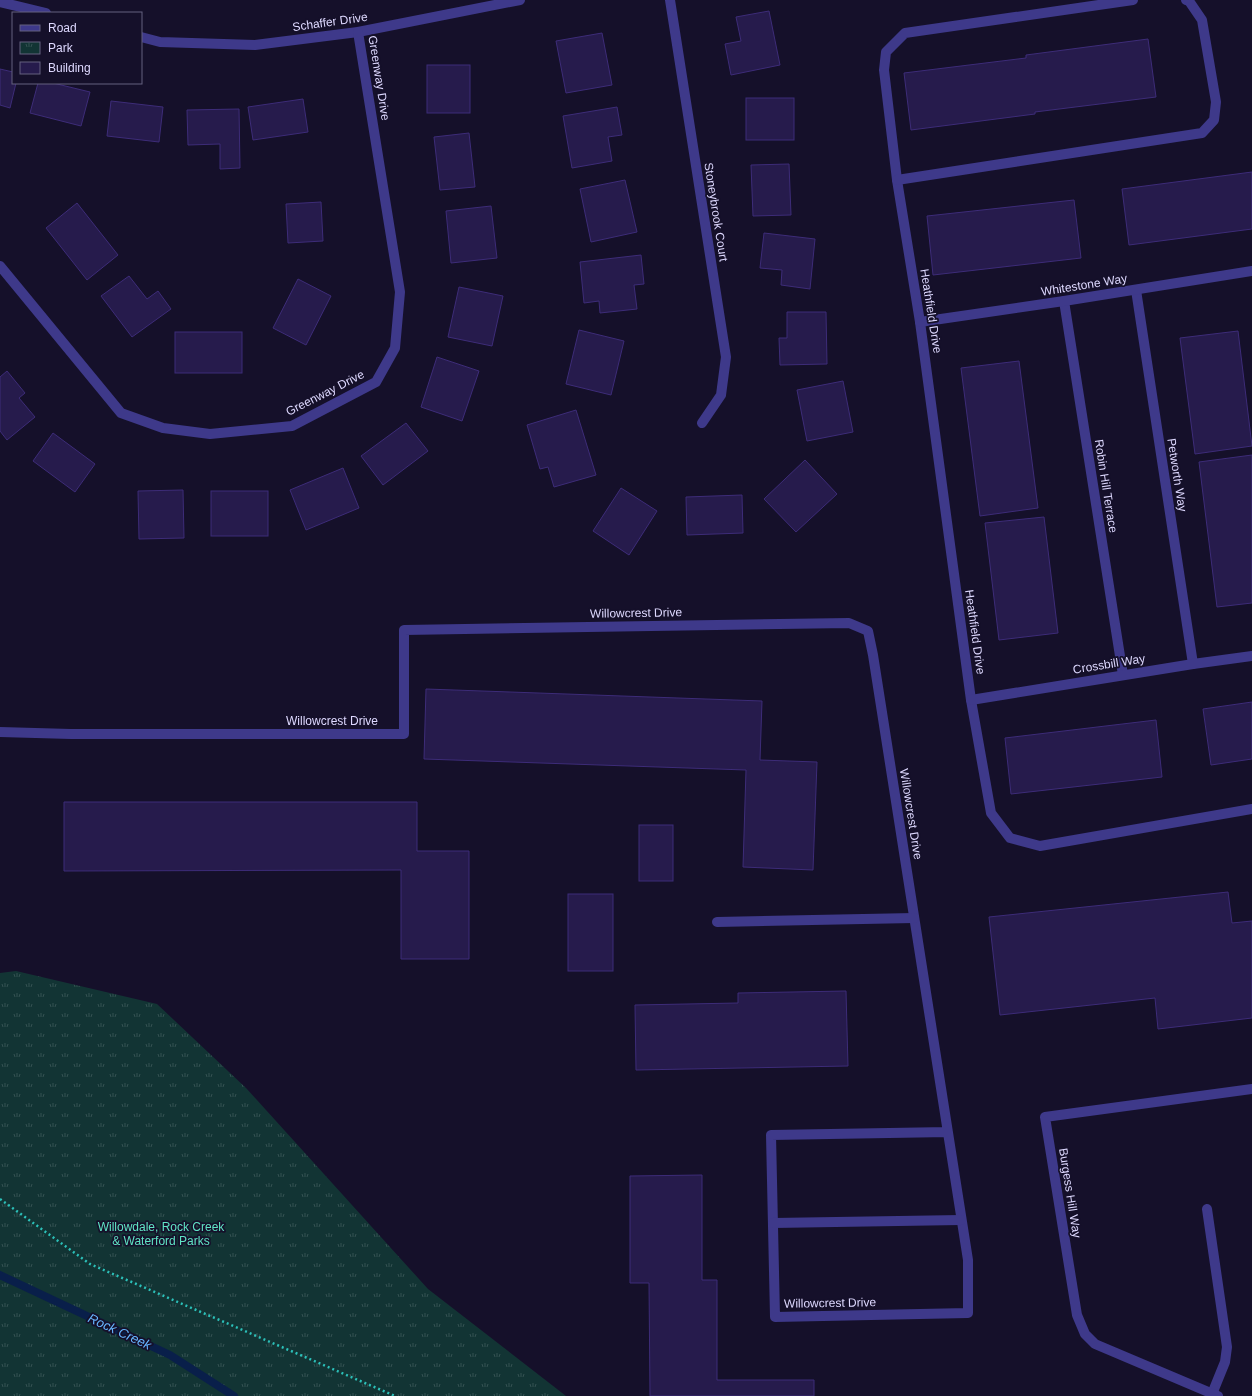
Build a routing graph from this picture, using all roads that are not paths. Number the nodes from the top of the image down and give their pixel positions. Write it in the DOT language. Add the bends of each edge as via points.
graph roads {
  1 [pos="520,0"];
  2 [pos="670,0"];
  3 [pos="1133,0"];
  4 [pos="1186,0"];
  5 [pos="0,2"];
  6 [pos="42,12"];
  7 [pos="358,32"];
  8 [pos="142,37"];
  9 [pos="897,180"];
  10 [pos="0,266"];
  11 [pos="1252,271"];
  12 [pos="1136,290"];
  13 [pos="1064,301"];
  14 [pos="920,322"];
  15 [pos="702,423"];
  16 [pos="1252,656"];
  17 [pos="1193,664"];
  18 [pos="1123,675"];
  19 [pos="971,700"];
  20 [pos="0,732"];
  21 [pos="1252,809"];
  22 [pos="914,918"];
  23 [pos="718,922"];
  24 [pos="1252,1089"];
  25 [pos="948,1132"];
  26 [pos="1207,1209"];
  27 [pos="961,1220"];
  28 [pos="773,1223"];
  29 [pos="1215,1395"];
  1 -- 7 [label="street, Schaffer Drive"];
  2 -- 15 [label="street, Stoneybrook Court" via="726,357 721,396"];
  3 -- 9 [label="street, Heathfield Drive" via="904,33 886,52 884,70"];
  4 -- 9 [label="street" via="1190,1 1202,20 1216,102 1214,120 1202,133"];
  5 -- 6 [label="street"];
  7 -- 8 [label="street, Schaffer Drive" via="255,44 160,42"];
  7 -- 10 [label="street, Greenway Drive" via="400,292 395,348 376,382 292,426 210,434 163,428 121,413"];
  9 -- 14 [label="street, Heathfield Drive"];
  11 -- 12 [label="street, Whitestone Way"];
  12 -- 13 [label="street, Whitestone Way"];
  12 -- 17 [label="street, Petworth Way"];
  13 -- 14 [label="street, Whitestone Way"];
  13 -- 18 [label="street, Robin Hill Terrace"];
  14 -- 19 [label="street, Heathfield Drive"];
  16 -- 17 [label="street, Crossbill Way"];
  17 -- 18 [label="street, Crossbill Way"];
  18 -- 19 [label="street, Crossbill Way"];
  19 -- 21 [label="street, Heathfield Drive" via="991,813 1010,838 1040,846"];
  20 -- 22 [label="street, Willowcrest Drive" via="404,734 404,630 849,623 868,631"];
  22 -- 23 [label="street"];
  22 -- 25 [label="street, Willowcrest Drive"];
  24 -- 29 [label="street, Burgess Hill Way" via="1045,1116 1077,1315 1085,1334 1095,1344"];
  25 -- 27 [label="street, Willowcrest Drive"];
  25 -- 28 [label="street, Willowcrest Drive" via="771,1135"];
  26 -- 29 [label="street" via="1227,1347"];
  27 -- 28 [label="street"];
  27 -- 28 [label="street, Willowcrest Drive" via="968,1260 968,1313 775,1317"];
}
